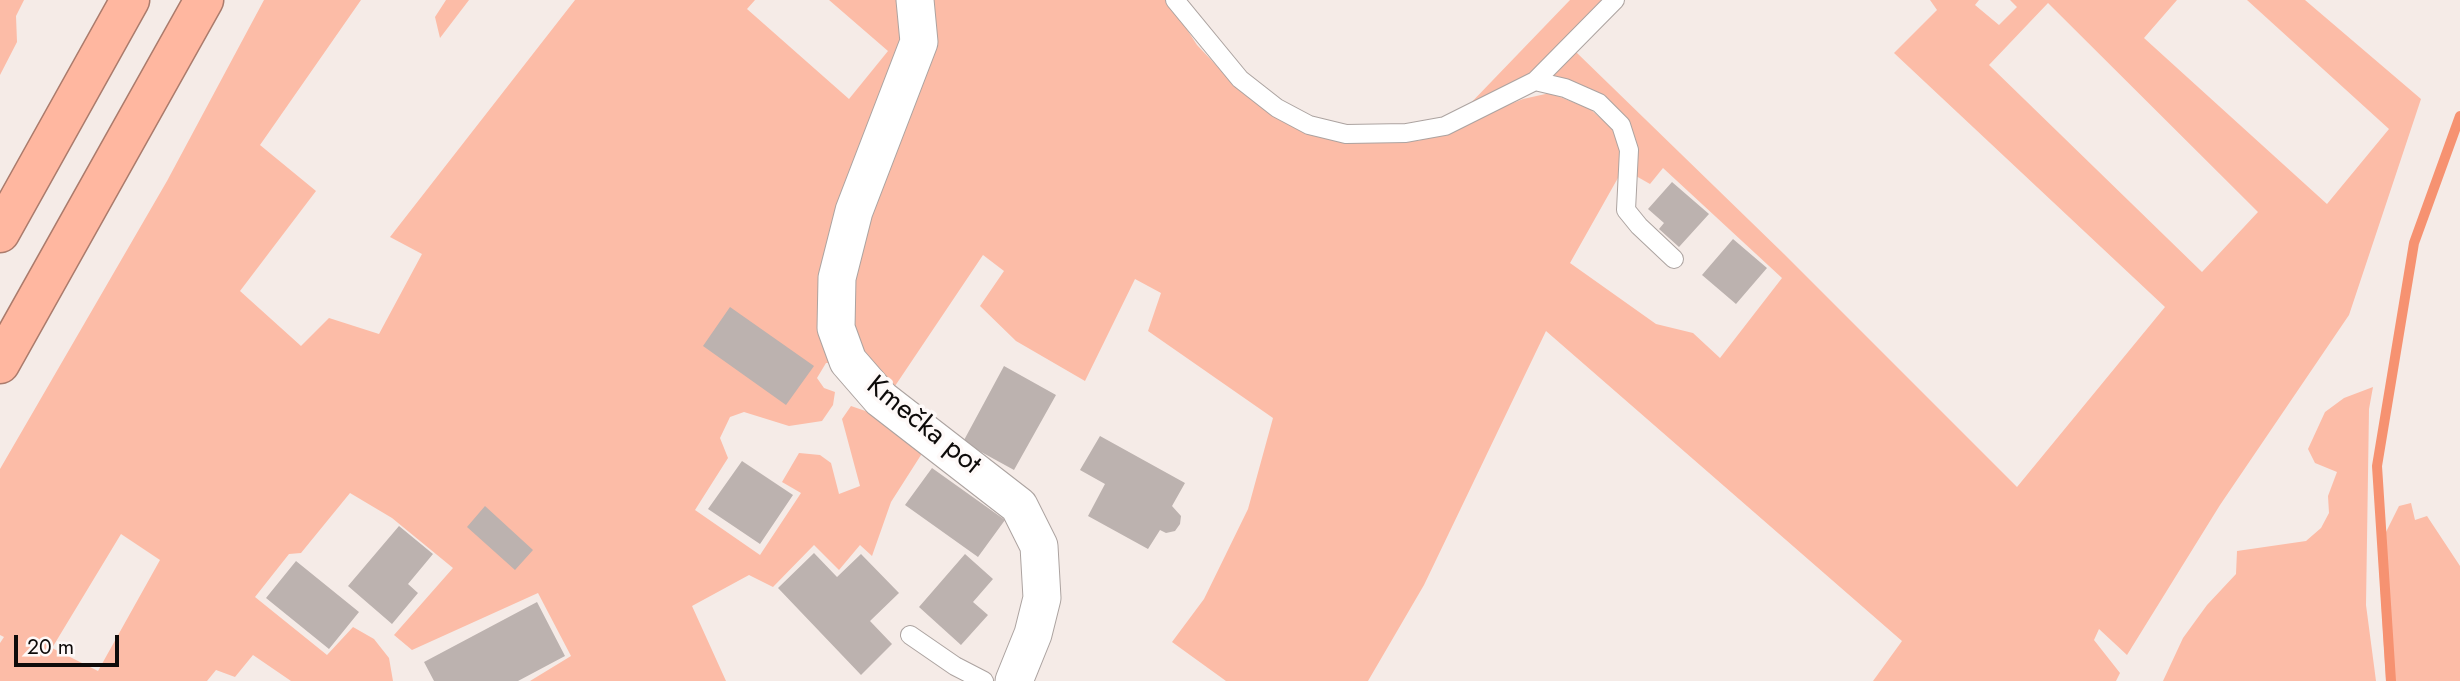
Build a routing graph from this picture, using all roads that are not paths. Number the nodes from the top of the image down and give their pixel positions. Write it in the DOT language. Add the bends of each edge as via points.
graph roads {
  1 [pos="130,0"];
  2 [pos="204,0"];
  3 [pos="915,0"];
  4 [pos="1175,0"];
  5 [pos="1615,0"];
  6 [pos="1535,81"];
  7 [pos="0,233"];
  8 [pos="1674,259"];
  9 [pos="0,364"];
  10 [pos="910,635"];
  11 [pos="984,681"];
  12 [pos="1014,681"];
  1 -- 7 [label="highway"];
  2 -- 9 [label="highway"];
  3 -- 12 [label="street, Kmečka pot" via="919,42 854,211 837,278 836,328 848,361 881,399 1019,506 1040,546 1042,598"];
  4 -- 6 [label="lane" via="1240,79 1309,125 1346,134 1406,133 1445,126"];
  5 -- 6 [label="lane"];
  6 -- 8 [label="lane" via="1599,103 1621,125 1629,150 1626,210"];
  10 -- 11 [label="lane"];
}
